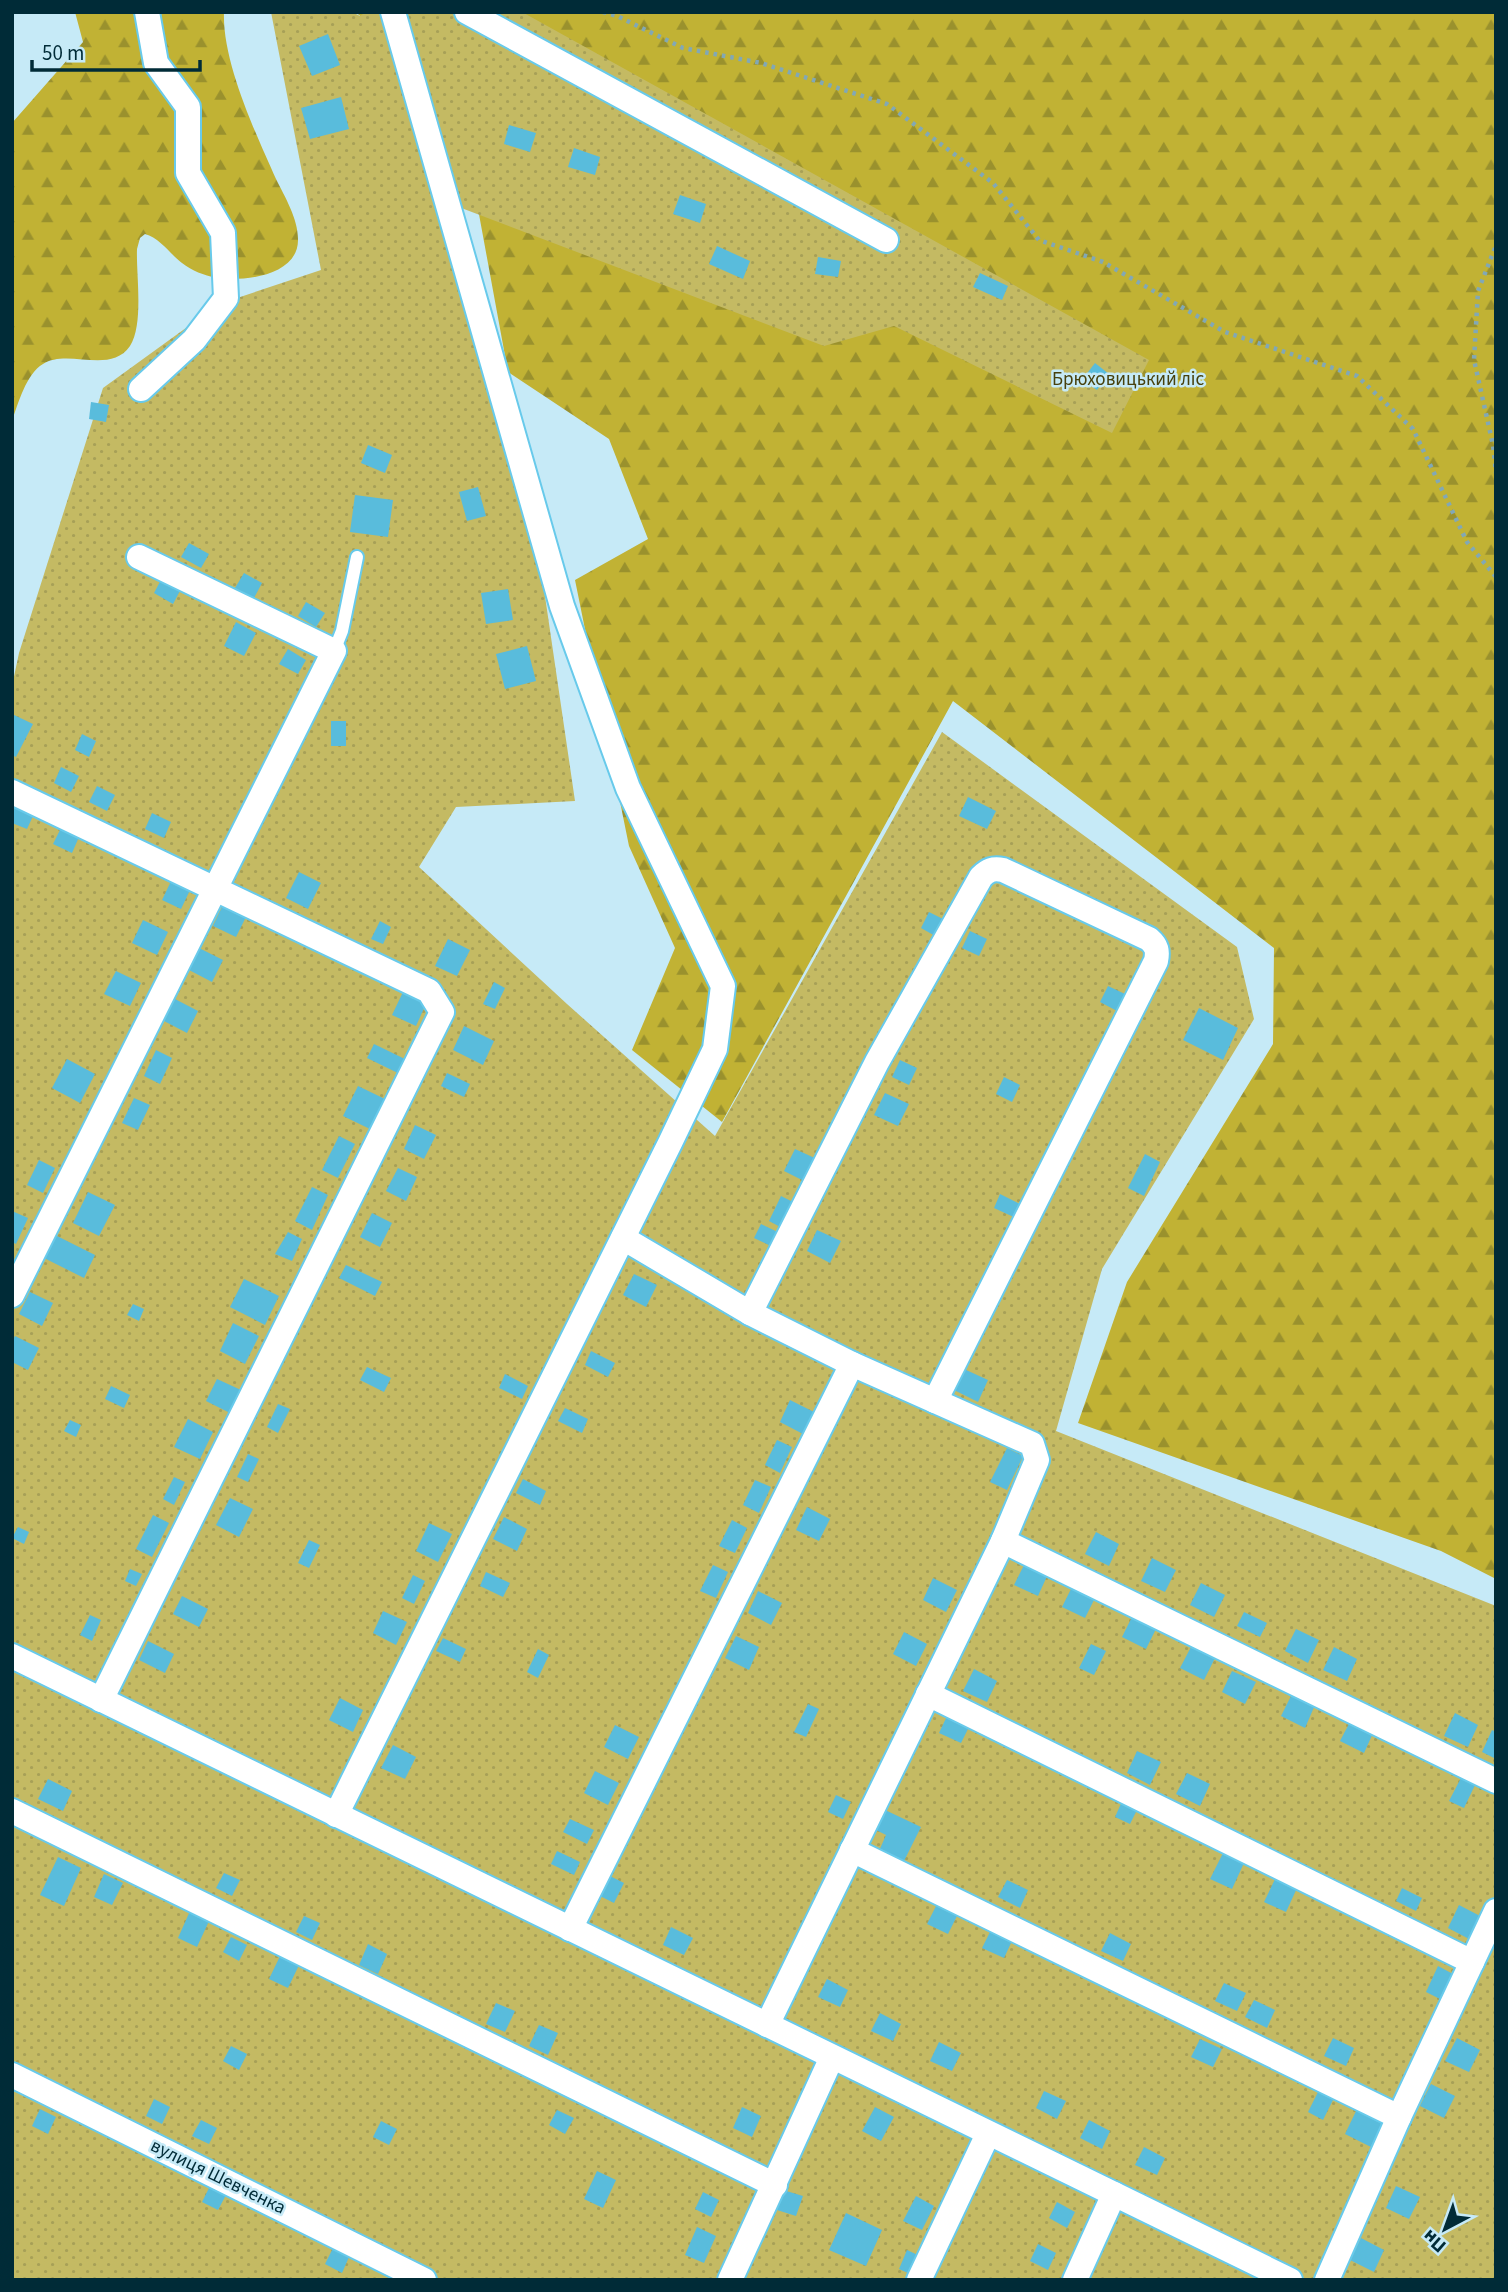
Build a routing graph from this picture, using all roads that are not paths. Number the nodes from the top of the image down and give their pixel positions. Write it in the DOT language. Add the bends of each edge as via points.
graph roads {
  1 [pos="147,12"];
  2 [pos="393,12"];
  3 [pos="467,12"];
  4 [pos="886,240"];
  5 [pos="141,389"];
  6 [pos="139,557"];
  7 [pos="358,557"];
  8 [pos="334,650"];
  9 [pos="12,792"];
  10 [pos="214,890"];
  11 [pos="623,1238"];
  12 [pos="12,1295"];
  13 [pos="750,1313"];
  14 [pos="852,1364"];
  15 [pos="935,1401"];
  16 [pos="1003,1541"];
  17 [pos="12,1656"];
  18 [pos="928,1694"];
  19 [pos="102,1700"];
  20 [pos="1496,1781"];
  21 [pos="12,1811"];
  22 [pos="336,1815"];
  23 [pos="852,1850"];
  24 [pos="1496,1911"];
  25 [pos="570,1929"];
  26 [pos="1472,1962"];
  27 [pos="767,2025"];
  28 [pos="832,2057"];
  29 [pos="12,2075"];
  30 [pos="1399,2117"];
  31 [pos="988,2134"];
  32 [pos="775,2185"];
  33 [pos="1114,2194"];
  34 [pos="425,2280"];
  35 [pos="730,2280"];
  36 [pos="919,2280"];
  37 [pos="1075,2280"];
  38 [pos="1290,2280"];
  39 [pos="1328,2280"];
  1 -- 5 [label="street" via="156,63 188,107 188,173 223,233 226,298 194,340"];
  2 -- 11 [label="street" via="562,606 628,788 723,986 715,1049"];
  3 -- 4 [label="street"];
  6 -- 8 [label="street"];
  7 -- 8 [label="lane"];
  8 -- 10 [label="street"];
  9 -- 10 [label="street"];
  10 -- 12 [label="street"];
  10 -- 19 [label="street" via="429,991 442,1012"];
  11 -- 13 [label="street"];
  11 -- 22 [label="street"];
  13 -- 14 [label="street"];
  13 -- 15 [label="street" via="877,1062 987,871 1003,870 1136,933 1155,945 1156,961"];
  14 -- 15 [label="street"];
  14 -- 25 [label="street"];
  15 -- 16 [label="street" via="1032,1444 1037,1460"];
  16 -- 18 [label="street"];
  16 -- 20 [label="street"];
  17 -- 19 [label="street"];
  18 -- 23 [label="street"];
  18 -- 26 [label="street"];
  19 -- 22 [label="street"];
  21 -- 32 [label="street"];
  22 -- 25 [label="street"];
  23 -- 27 [label="street"];
  23 -- 30 [label="street"];
  24 -- 26 [label="street"];
  25 -- 27 [label="street"];
  26 -- 30 [label="street"];
  27 -- 28 [label="street"];
  28 -- 31 [label="street"];
  28 -- 32 [label="street"];
  29 -- 34 [label="street, вулиця Шевченка"];
  30 -- 39 [label="street"];
  31 -- 33 [label="street"];
  31 -- 36 [label="street"];
  32 -- 35 [label="street"];
  33 -- 37 [label="street"];
  33 -- 38 [label="street"];
}
